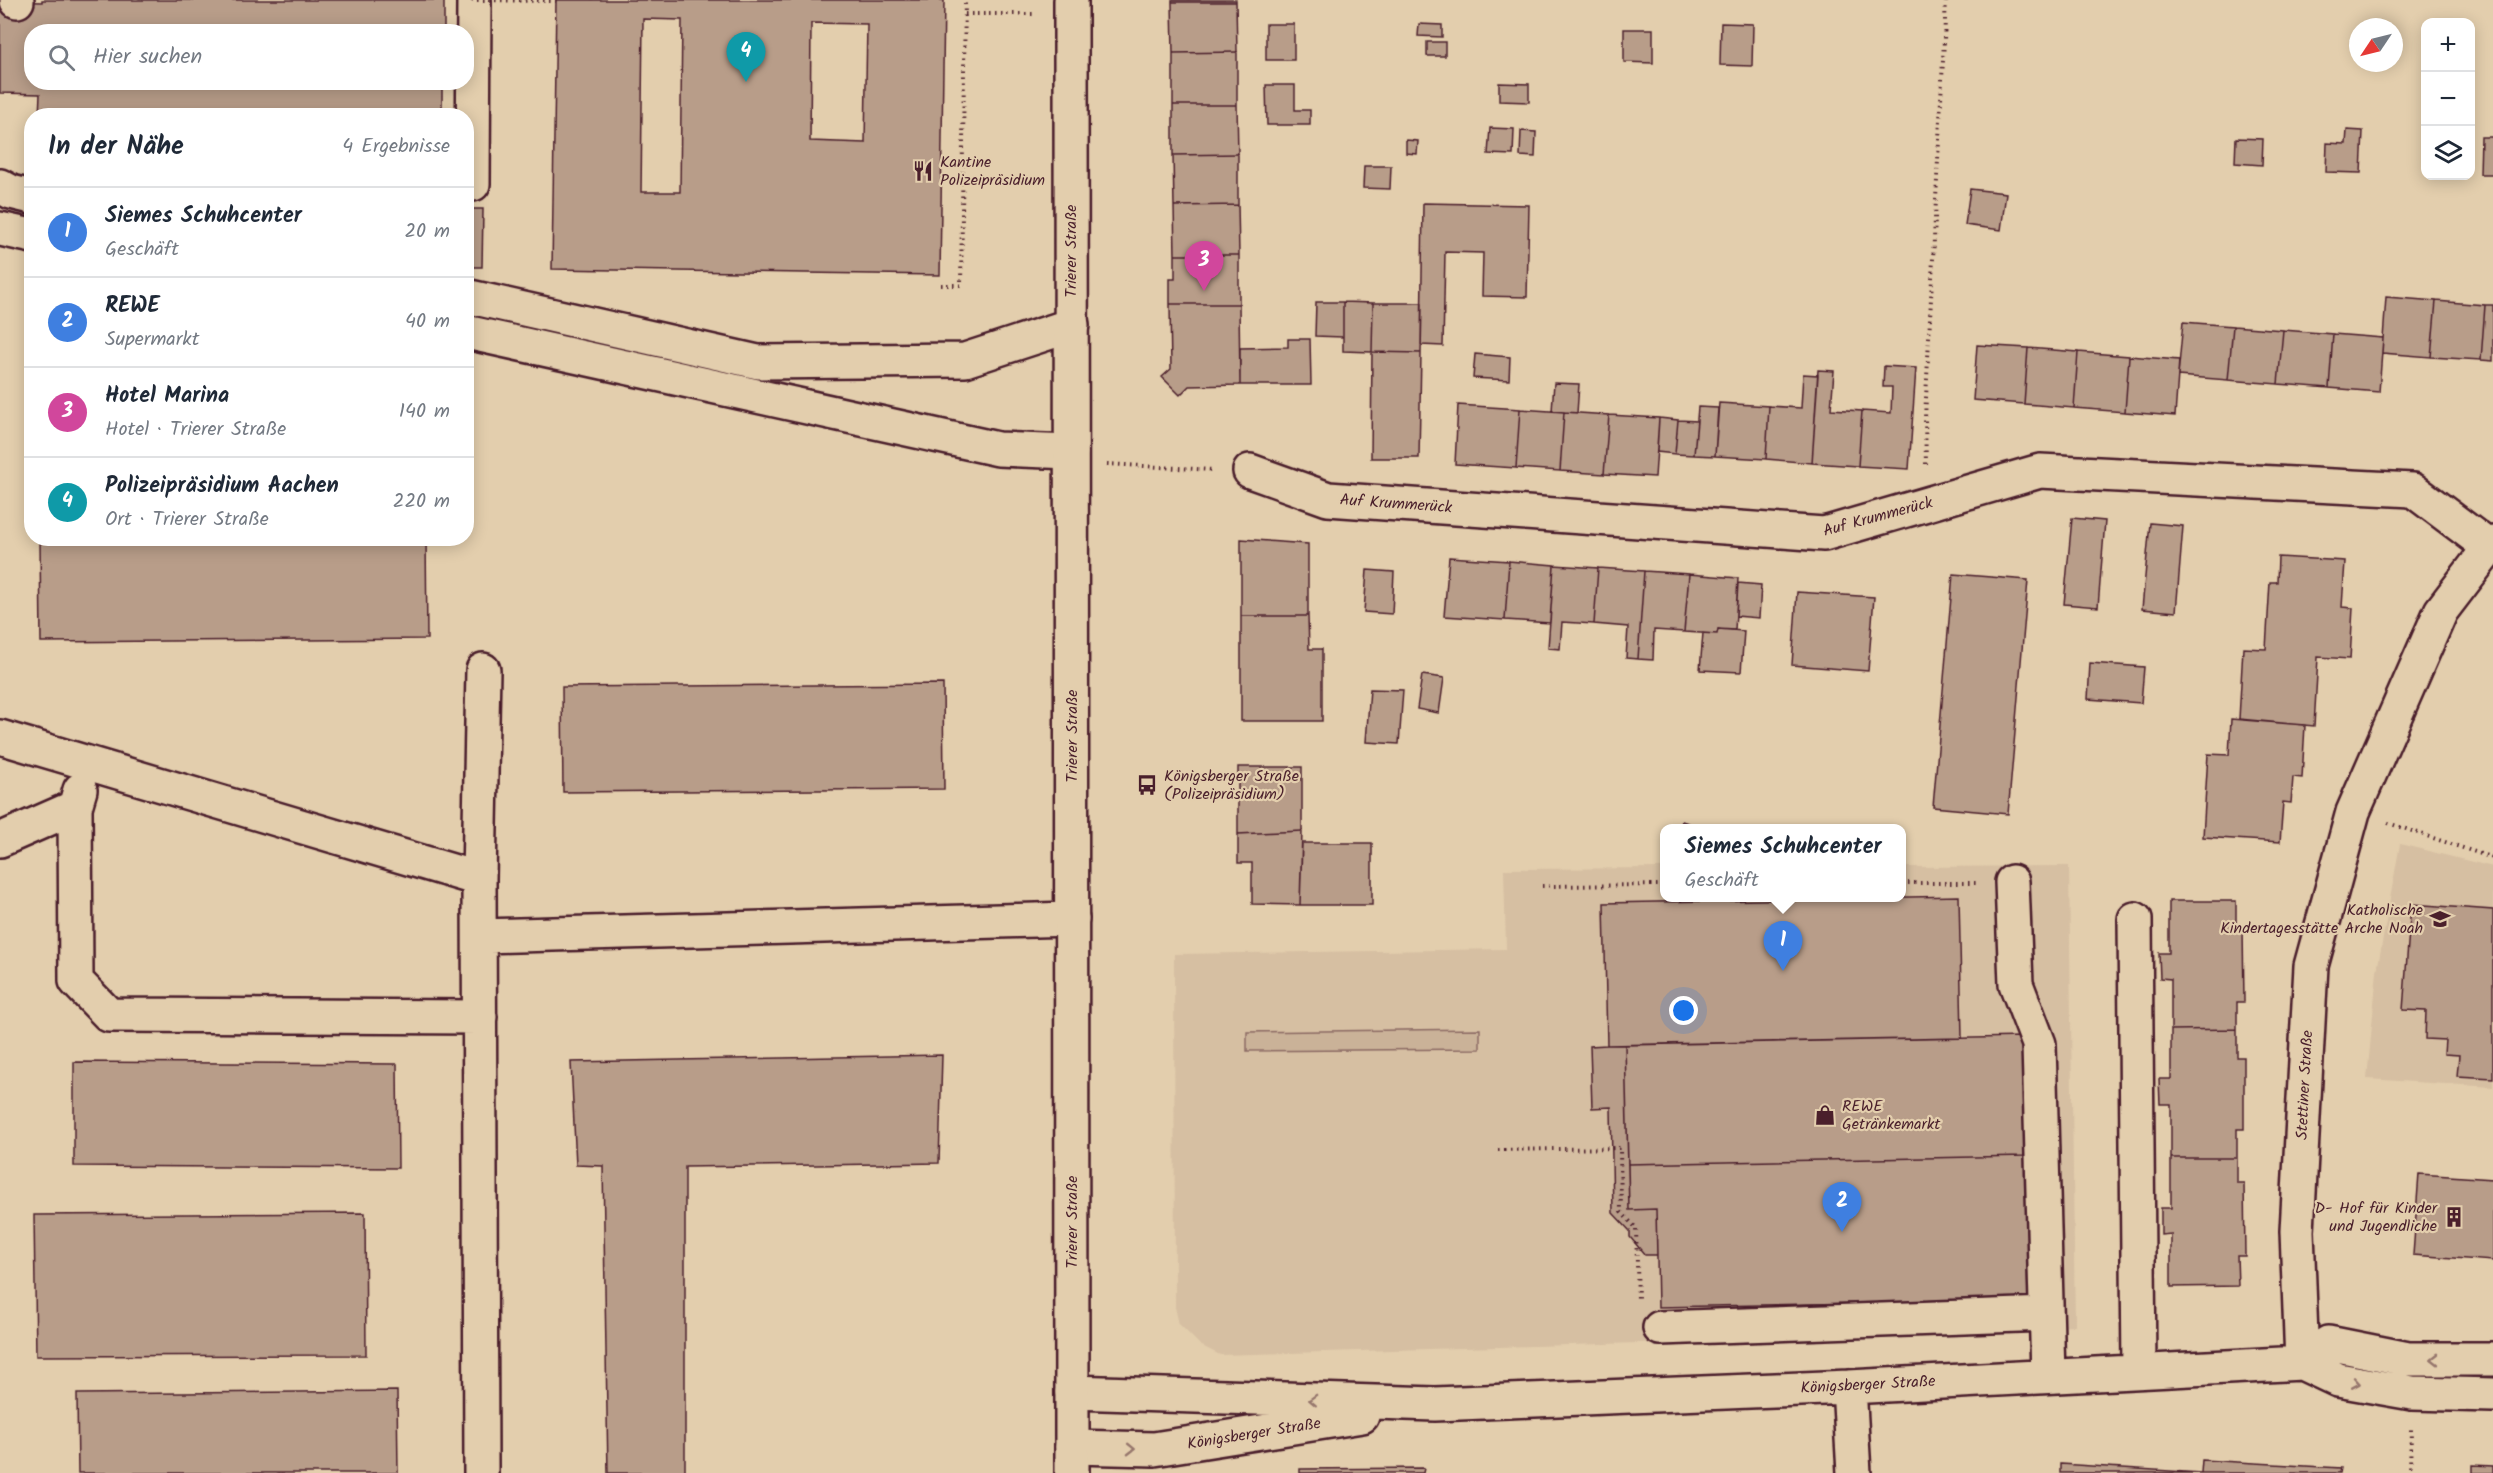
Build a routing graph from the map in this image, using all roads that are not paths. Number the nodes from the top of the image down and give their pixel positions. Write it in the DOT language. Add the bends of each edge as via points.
graph roads {
  1 [pos="473,0"];
  2 [pos="1071,7"];
  3 [pos="473,24"];
  4 [pos="473,90"];
  5 [pos="473,108"];
  6 [pos="0,186"];
  7 [pos="24,195"];
  8 [pos="0,230"];
  9 [pos="24,234"];
  10 [pos="474,298"];
  11 [pos="1072,325"];
  12 [pos="474,334"];
  13 [pos="1071,457"];
  14 [pos="1250,471"];
  15 [pos="2491,545"];
  16 [pos="483,670"];
  17 [pos="0,738"];
  18 [pos="88,763"];
  19 [pos="75,807"];
  20 [pos="0,840"];
  21 [pos="478,879"];
  22 [pos="2012,882"];
  23 [pos="1072,919"];
  24 [pos="2135,919"];
  25 [pos="480,936"];
  26 [pos="480,1017"];
  27 [pos="2046,1314"];
  28 [pos="1649,1317"];
  29 [pos="2493,1359"];
  30 [pos="2302,1363"];
  31 [pos="2139,1371"];
  32 [pos="2048,1376"];
  33 [pos="1849,1387"];
  34 [pos="1072,1392"];
  35 [pos="2493,1395"];
  36 [pos="1435,1404"];
  37 [pos="1072,1460"];
  38 [pos="481,1473"];
  39 [pos="1854,1473"];
  1 -- 3 [label="street"];
  2 -- 11 [label="street, Trierer Straße"];
  4 -- 5 [label="street"];
  6 -- 7 [label="street"];
  8 -- 9 [label="street"];
  10 -- 11 [label="street" via="758,362 965,360"];
  11 -- 13 [label="street, Trierer Straße"];
  12 -- 13 [label="street" via="998,449"];
  13 -- 23 [label="street, Trierer Straße"];
  14 -- 15 [label="street, Auf Krummerück" via="1328,499 1824,534 2040,471 2413,490"];
  15 -- 30 [label="street, Stettiner Straße" via="2441,611 2353,812 2311,966 2297,1231"];
  16 -- 21 [label="street"];
  17 -- 18 [label="street"];
  18 -- 19 [label="street"];
  18 -- 21 [label="street"];
  19 -- 20 [label="street"];
  19 -- 26 [label="street" via="76,981 109,1015"];
  21 -- 25 [label="street"];
  22 -- 27 [label="street" via="2016,984 2039,1044"];
  23 -- 25 [label="street"];
  23 -- 34 [label="street, Trierer Straße"];
  24 -- 31 [label="street"];
  25 -- 26 [label="street"];
  26 -- 38 [label="street"];
  27 -- 28 [label="street"];
  27 -- 32 [label="street"];
  29 -- 30 [label="street, one-way" via="2408,1359 2328,1343"];
  30 -- 31 [label="street, Königsberger Straße"];
  30 -- 35 [label="street, Königsberger Straße, one-way" via="2338,1380 2412,1393"];
  31 -- 32 [label="street, Königsberger Straße"];
  32 -- 33 [label="street, Königsberger Straße"];
  33 -- 36 [label="street, Königsberger Straße"];
  33 -- 39 [label="street"];
  36 -- 34 [label="street, Königsberger Straße, one-way"];
  34 -- 37 [label="street, Trierer Straße"];
  37 -- 36 [label="street, Königsberger Straße, one-way"];
}
